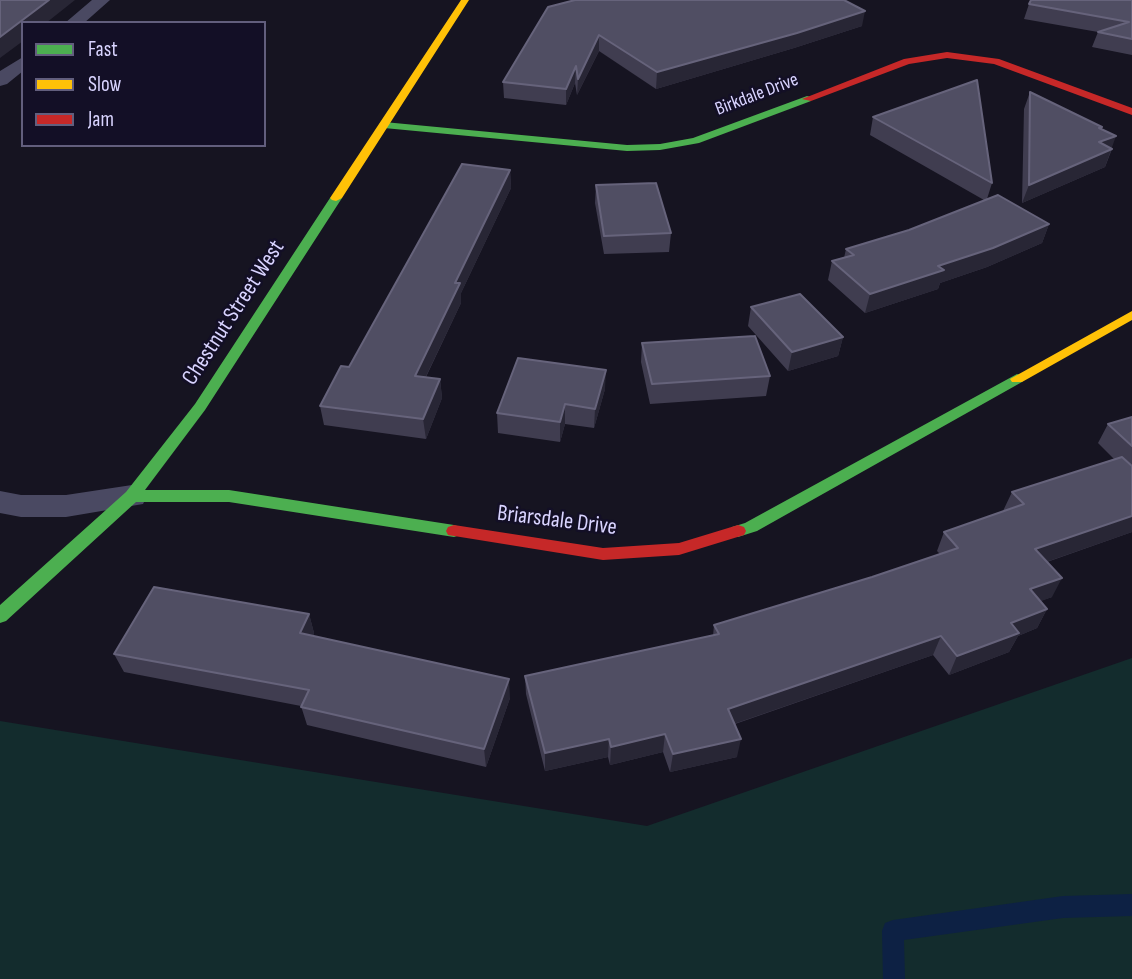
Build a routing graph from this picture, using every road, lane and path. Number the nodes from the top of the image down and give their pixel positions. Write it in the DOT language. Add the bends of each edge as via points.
graph roads {
  1 [pos="102,0"];
  2 [pos="465,0"];
  3 [pos="76,21"];
  4 [pos="21,64"];
  5 [pos="0,80"];
  6 [pos="1132,112"];
  7 [pos="384,125"];
  8 [pos="1132,315"];
  9 [pos="132,496"];
  10 [pos="0,502"];
  11 [pos="0,616"];
  1 -- 3 [label="lane"];
  2 -- 7 [label="street, Chestnut Street West"];
  4 -- 5 [label="lane"];
  6 -- 7 [label="street, Birkdale Drive" via="996,61 947,55 907,61 695,141 660,147 627,148"];
  7 -- 9 [label="street, Chestnut Street West" via="200,407"];
  8 -- 9 [label="street, Briarsdale Drive" via="751,527 679,549 603,554 229,496"];
  9 -- 10 [label="lane" via="66,506"];
  9 -- 11 [label="street, Chestnut Street West"];
}
